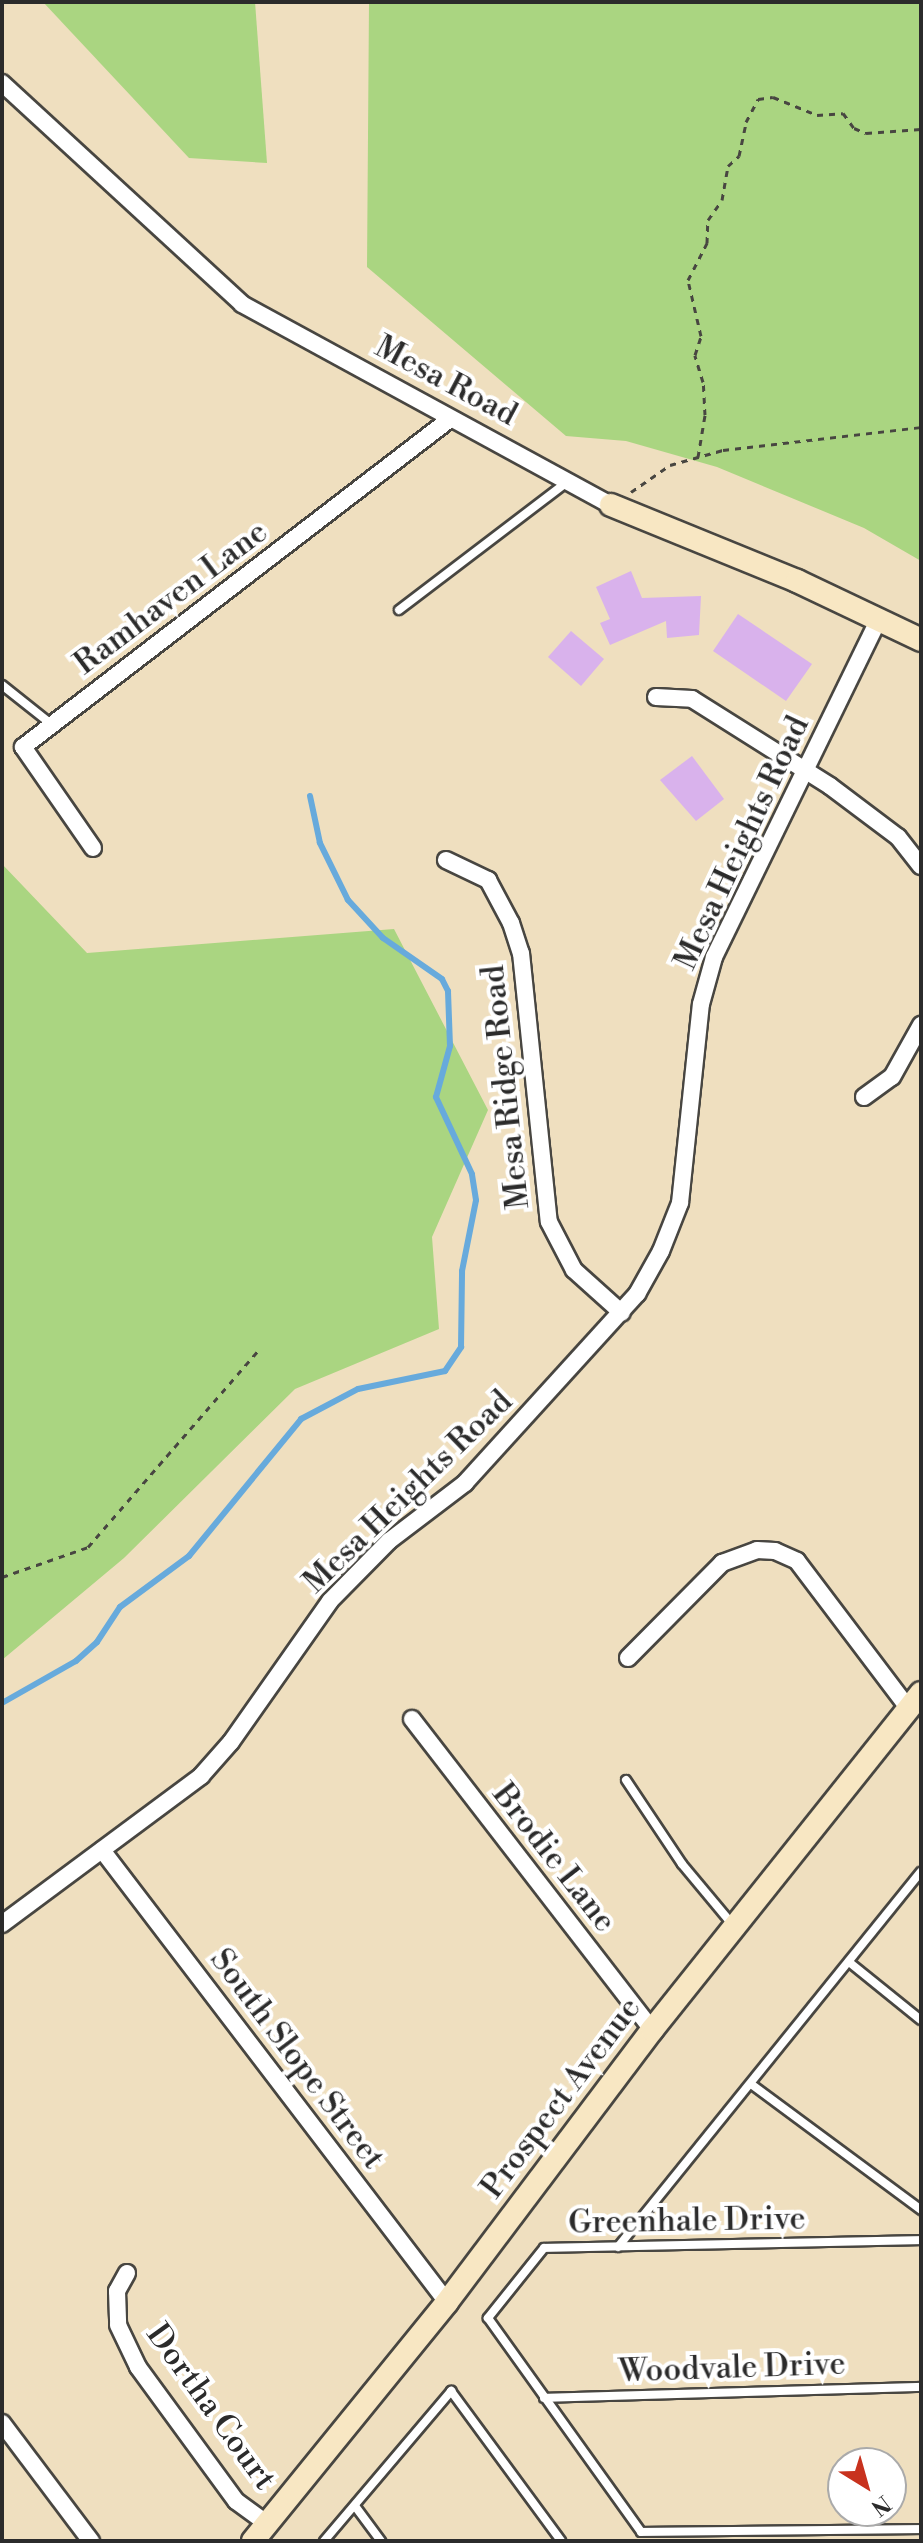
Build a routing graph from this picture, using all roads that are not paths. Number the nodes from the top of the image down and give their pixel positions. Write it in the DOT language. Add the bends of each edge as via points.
graph roads {
  1 [pos="2,83"];
  2 [pos="450,419"];
  3 [pos="567,482"];
  4 [pos="611,505"];
  5 [pos="399,610"];
  6 [pos="879,618"];
  7 [pos="921,640"];
  8 [pos="2,685"];
  9 [pos="656,697"];
  10 [pos="52,724"];
  11 [pos="805,770"];
  12 [pos="93,848"];
  13 [pos="446,860"];
  14 [pos="921,866"];
  15 [pos="921,1025"];
  16 [pos="864,1097"];
  17 [pos="622,1313"];
  18 [pos="628,1658"];
  19 [pos="914,1701"];
  20 [pos="412,1719"];
  21 [pos="626,1780"];
  22 [pos="102,1850"];
  23 [pos="921,1872"];
  24 [pos="2,1924"];
  25 [pos="734,1927"];
  26 [pos="849,1962"];
  27 [pos="921,2020"];
  28 [pos="652,2030"];
  29 [pos="751,2084"];
  30 [pos="921,2210"];
  31 [pos="921,2240"];
  32 [pos="618,2247"];
  33 [pos="127,2273"];
  34 [pos="447,2302"];
  35 [pos="921,2387"];
  36 [pos="544,2398"];
  37 [pos="2,2423"];
  38 [pos="355,2506"];
  39 [pos="921,2529"];
  40 [pos="260,2533"];
  41 [pos="753,2537"];
  42 [pos="91,2541"];
  43 [pos="324,2541"];
  44 [pos="381,2541"];
  45 [pos="561,2541"];
  1 -- 2 [label="street, Mesa Road" via="242,304"];
  2 -- 3 [label="street, Mesa Road"];
  2 -- 10 [label="street, Ramhaven Lane"];
  3 -- 4 [label="street, Mesa Road"];
  3 -- 5 [label="lane"];
  4 -- 6 [label="street, Mesa Road"];
  6 -- 7 [label="street, Mesa Road"];
  6 -- 11 [label="street, Mesa Heights Road"];
  8 -- 10 [label="lane"];
  9 -- 11 [label="street" via="692,699"];
  10 -- 12 [label="street, Ramhaven Lane" via="23,747"];
  11 -- 14 [label="street" via="869,812"];
  11 -- 17 [label="street, Mesa Heights Road" via="714,957 701,1004 680,1203 650,1273"];
  13 -- 17 [label="street, Mesa Ridge Road" via="488,880 511,923 521,953 549,1222 574,1270"];
  15 -- 16 [label="street" via="892,1077"];
  17 -- 22 [label="street, Mesa Heights Road" via="465,1483 389,1541 330,1601 216,1760"];
  18 -- 19 [label="street" via="722,1563 757,1550 775,1551 797,1561"];
  19 -- 25 [label="street, Prospect Avenue"];
  20 -- 28 [label="street, Brodie Lane"];
  21 -- 25 [label="lane" via="682,1864"];
  22 -- 24 [label="street, Mesa Heights Road"];
  22 -- 34 [label="street, South Slope Street"];
  23 -- 26 [label="lane"];
  25 -- 28 [label="street, Prospect Avenue"];
  26 -- 27 [label="lane"];
  26 -- 29 [label="lane"];
  28 -- 34 [label="street, Prospect Avenue"];
  29 -- 30 [label="lane"];
  29 -- 32 [label="lane"];
  31 -- 32 [label="lane, Greenhale Drive"];
  32 -- 36 [label="lane, Greenhale Drive" via="544,2248 488,2318"];
  33 -- 40 [label="street, Dortha Court" via="117,2291 118,2325 138,2367"];
  34 -- 40 [label="street, Prospect Avenue"];
  35 -- 36 [label="lane, Woodvale Drive"];
  36 -- 41 [label="lane" via="641,2532"];
  37 -- 42 [label="street"];
  38 -- 43 [label="lane"];
  38 -- 44 [label="lane"];
  38 -- 45 [label="lane" via="451,2391"];
  39 -- 41 [label="lane"];
}
